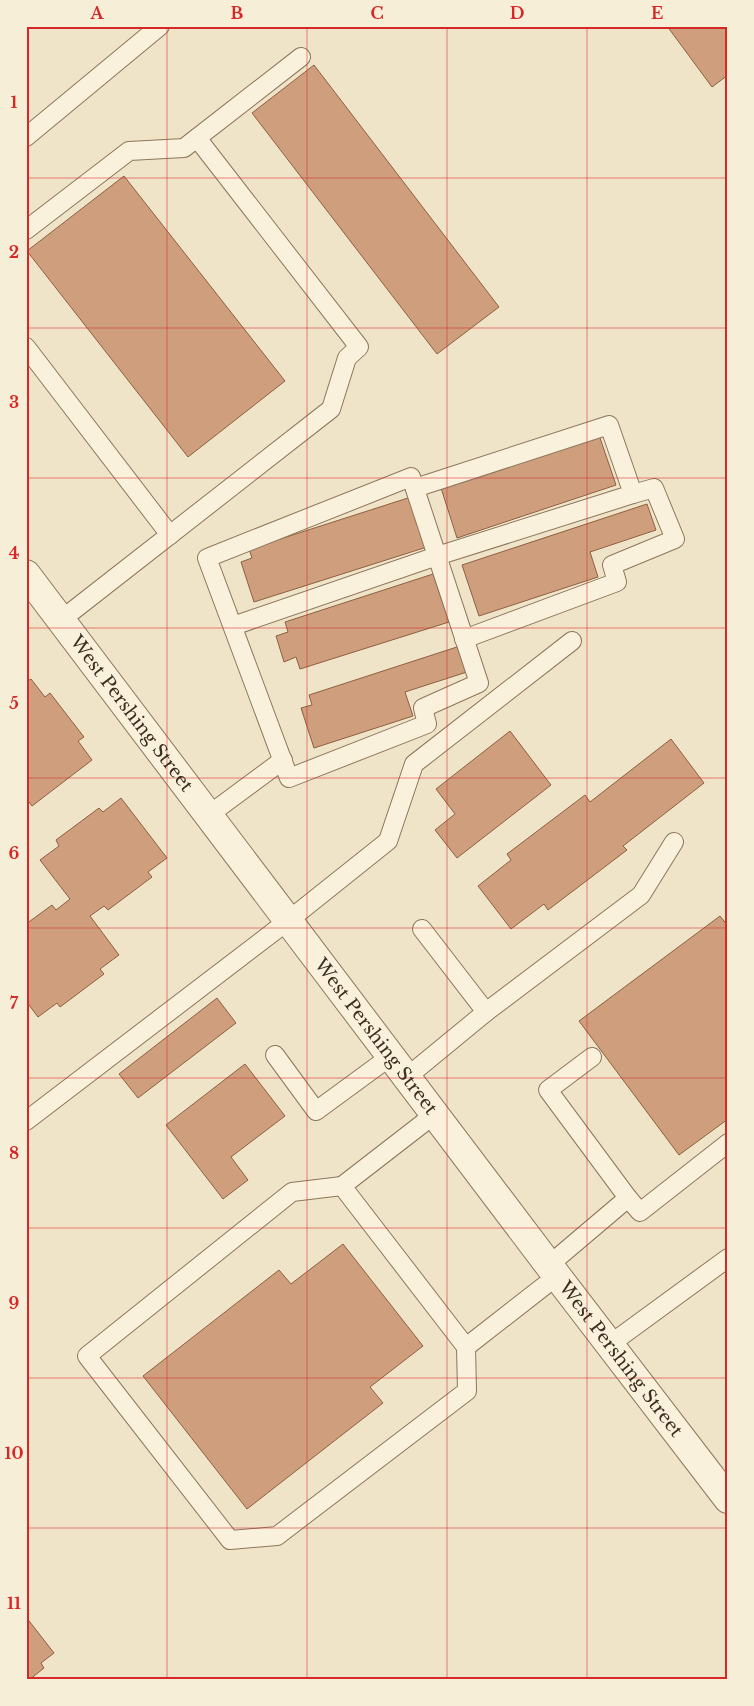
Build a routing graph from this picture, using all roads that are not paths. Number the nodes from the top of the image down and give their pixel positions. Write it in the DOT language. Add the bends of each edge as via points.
graph roads {
  1 [pos="160,26"];
  2 [pos="300,57"];
  3 [pos="26,137"];
  4 [pos="197,138"];
  5 [pos="26,230"];
  6 [pos="26,347"];
  7 [pos="415,488"];
  8 [pos="633,494"];
  9 [pos="170,534"];
  10 [pos="437,556"];
  11 [pos="26,574"];
  12 [pos="61,620"];
  13 [pos="233,626"];
  14 [pos="464,639"];
  15 [pos="572,641"];
  16 [pos="284,760"];
  17 [pos="210,814"];
  18 [pos="674,842"];
  19 [pos="289,920"];
  20 [pos="422,930"];
  21 [pos="486,1012"];
  22 [pos="275,1055"];
  23 [pos="391,1056"];
  24 [pos="592,1057"];
  25 [pos="408,1077"];
  26 [pos="436,1114"];
  27 [pos="26,1121"];
  28 [pos="728,1143"];
  29 [pos="342,1186"];
  30 [pos="628,1198"];
  31 [pos="728,1258"];
  32 [pos="553,1270"];
  33 [pos="609,1345"];
  34 [pos="466,1346"];
  35 [pos="728,1499"];
  1 -- 3 [label="lane"];
  2 -- 4 [label="lane"];
  4 -- 5 [label="lane" via="184,148 129,151"];
  4 -- 9 [label="lane" via="359,347 346,358 331,409"];
  6 -- 9 [label="lane"];
  7 -- 8 [label="lane" via="609,425"];
  7 -- 10 [label="lane"];
  7 -- 13 [label="lane" via="411,477 207,558"];
  8 -- 10 [label="lane"];
  8 -- 14 [label="lane" via="654,488 675,539 612,565 617,582"];
  9 -- 12 [label="lane"];
  10 -- 13 [label="lane"];
  10 -- 14 [label="lane"];
  11 -- 12 [label="street, West Pershing Street"];
  12 -- 17 [label="street, West Pershing Street"];
  13 -- 16 [label="lane"];
  14 -- 16 [label="lane" via="479,683 423,708 427,724 289,778"];
  15 -- 19 [label="lane" via="414,764 388,841"];
  16 -- 17 [label="lane"];
  17 -- 19 [label="street, West Pershing Street"];
  18 -- 21 [label="lane" via="641,895"];
  19 -- 23 [label="street, West Pershing Street"];
  19 -- 27 [label="lane"];
  20 -- 21 [label="lane"];
  21 -- 25 [label="lane"];
  22 -- 23 [label="lane" via="316,1111"];
  23 -- 25 [label="street, West Pershing Street"];
  24 -- 30 [label="lane" via="548,1090"];
  25 -- 26 [label="street, West Pershing Street"];
  26 -- 29 [label="lane"];
  26 -- 32 [label="street, West Pershing Street"];
  28 -- 30 [label="lane" via="640,1212"];
  29 -- 34 [label="lane"];
  29 -- 34 [label="lane" via="292,1192 86,1356 230,1540 277,1536 467,1391"];
  30 -- 32 [label="lane"];
  31 -- 33 [label="lane"];
  32 -- 33 [label="street, West Pershing Street"];
  32 -- 34 [label="lane"];
  33 -- 35 [label="street, West Pershing Street"];
}
